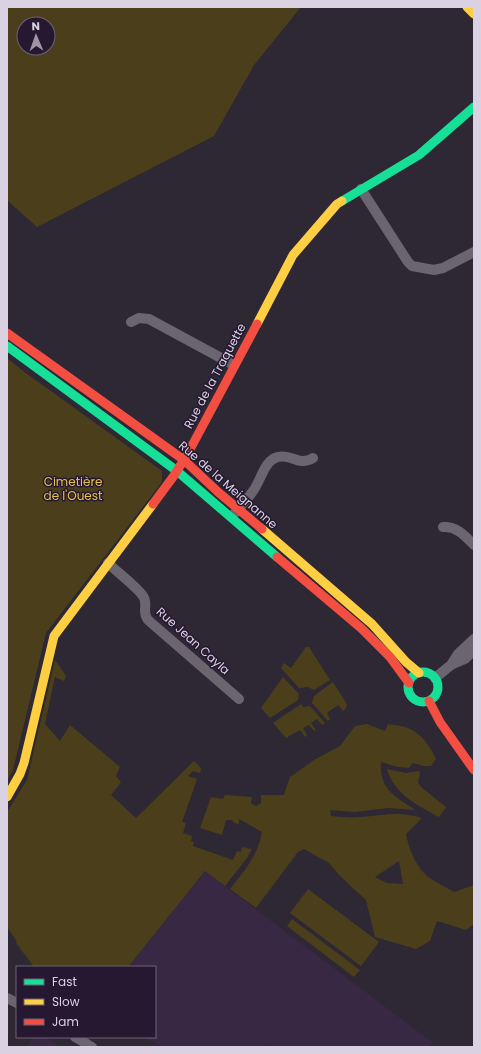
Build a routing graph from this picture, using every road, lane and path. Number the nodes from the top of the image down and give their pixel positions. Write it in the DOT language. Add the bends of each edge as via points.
graph roads {
  1 [pos="467,7"];
  2 [pos="474,14"];
  3 [pos="474,107"];
  4 [pos="361,189"];
  5 [pos="474,252"];
  6 [pos="131,322"];
  7 [pos="7,333"];
  8 [pos="7,346"];
  9 [pos="234,365"];
  10 [pos="313,458"];
  11 [pos="184,460"];
  12 [pos="177,471"];
  13 [pos="238,510"];
  14 [pos="231,518"];
  15 [pos="443,527"];
  16 [pos="474,545"];
  17 [pos="108,563"];
  18 [pos="474,639"];
  19 [pos="474,650"];
  20 [pos="451,665"];
  21 [pos="419,673"];
  22 [pos="436,678"];
  23 [pos="409,683"];
  24 [pos="239,699"];
  25 [pos="429,702"];
  26 [pos="474,770"];
  27 [pos="7,797"];
  28 [pos="7,998"];
  29 [pos="16,1003"];
  30 [pos="77,1038"];
  31 [pos="92,1047"];
  1 -- 2 [label="main road"];
  3 -- 4 [label="main road, Rue de la Traquette" via="419,155"];
  4 -- 5 [label="street" via="412,266 434,270 443,268"];
  4 -- 9 [label="main road, Rue de la Traquette" via="337,204 293,255"];
  6 -- 9 [label="street" via="139,318 149,319"];
  7 -- 11 [label="main road, Rue de la Meignanne"];
  8 -- 12 [label="main road, Rue de la Meignanne"];
  9 -- 11 [label="main road, Rue de la Traquette"];
  10 -- 13 [label="street" via="302,462 284,456 275,457 266,467 254,491"];
  11 -- 12 [label="main road, Rue de la Traquette"];
  11 -- 13 [label="main road, Rue de la Meignanne"];
  12 -- 14 [label="main road, Rue de la Meignanne"];
  12 -- 17 [label="main road, Rue de la Traquette"];
  13 -- 14 [label="street"];
  13 -- 21 [label="main road, Rue de la Meignanne" via="372,624"];
  14 -- 23 [label="main road, Rue de la Meignanne" via="372,637"];
  15 -- 16 [label="street" via="451,527 460,532"];
  17 -- 24 [label="street, Rue Jean Cayla" via="142,594 146,603 144,613 148,620"];
  17 -- 27 [label="main road, Rue de la Traquette" via="54,636 24,763"];
  18 -- 20 [label="street" via="458,654"];
  19 -- 20 [label="street" via="465,659"];
  20 -- 22 [label="street"];
  21 -- 22 [label="main road" via="429,673"];
  21 -- 23 [label="main road" via="413,675"];
  22 -- 25 [label="main road" via="437,693"];
  23 -- 25 [label="main road" via="408,690 414,700"];
  25 -- 26 [label="main road"];
  28 -- 29 [label="street"];
  30 -- 31 [label="street"];
}
